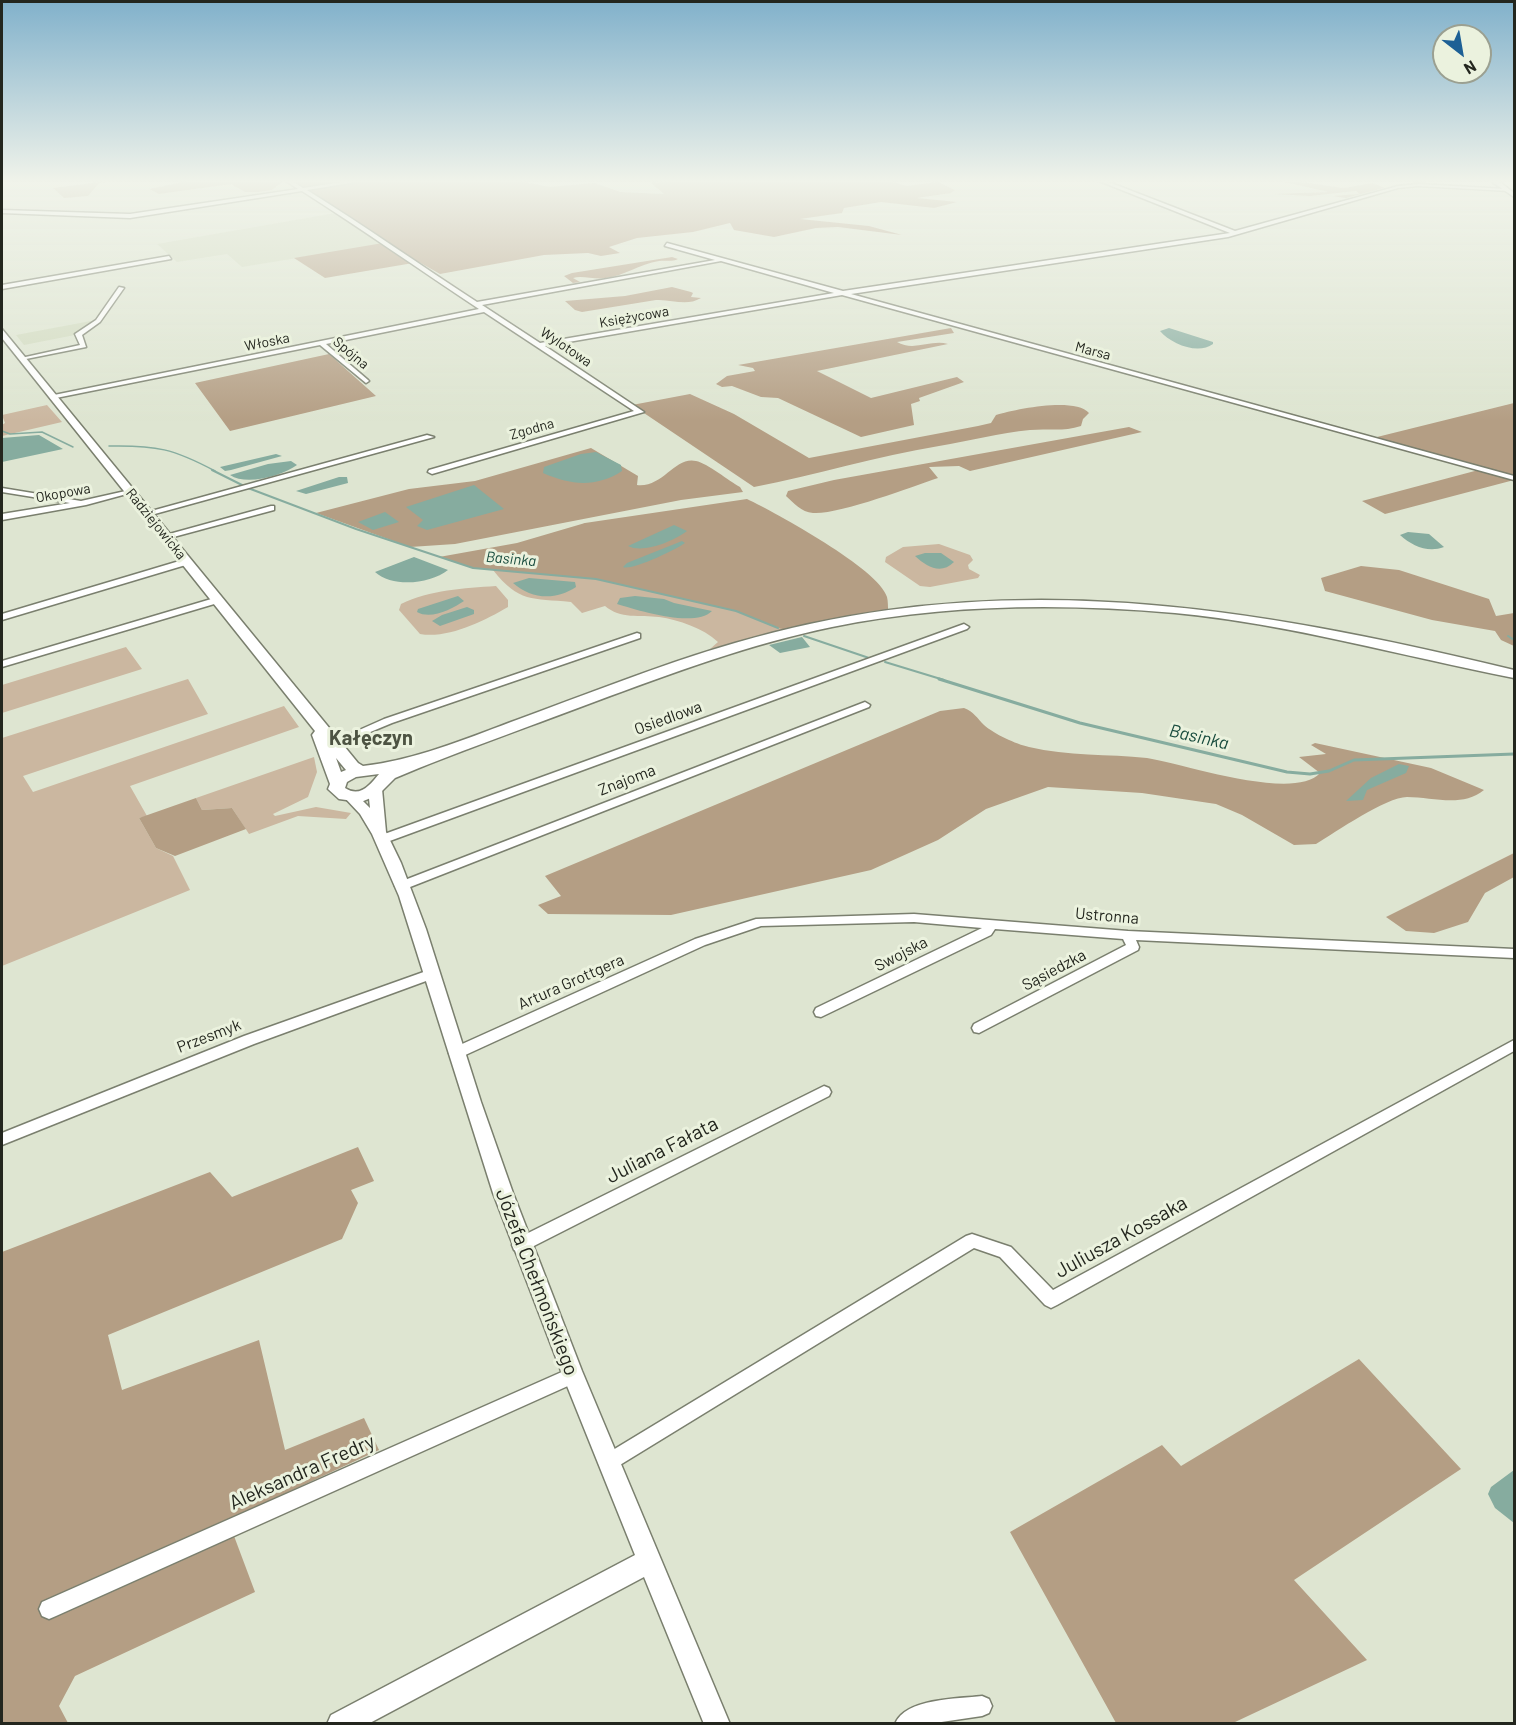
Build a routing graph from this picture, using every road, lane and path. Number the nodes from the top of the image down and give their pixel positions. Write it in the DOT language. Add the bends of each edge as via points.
graph roads {
  1 [pos="160,260"];
  2 [pos="411,260"];
  3 [pos="722,260"];
  4 [pos="1063,260"];
  5 [pos="2,287"];
  6 [pos="121,288"];
  7 [pos="838,294"];
  8 [pos="477,304"];
  9 [pos="484,310"];
  10 [pos="2,332"];
  11 [pos="321,343"];
  12 [pos="541,345"];
  13 [pos="23,359"];
  14 [pos="366,381"];
  15 [pos="54,397"];
  16 [pos="640,412"];
  17 [pos="430,437"];
  18 [pos="432,472"];
  19 [pos="1515,478"];
  20 [pos="2,490"];
  21 [pos="130,492"];
  22 [pos="86,503"];
  23 [pos="271,508"];
  24 [pos="148,513"];
  25 [pos="2,517"];
  26 [pos="166,536"];
  27 [pos="186,562"];
  28 [pos="218,600"];
  29 [pos="2,617"];
  30 [pos="964,627"];
  31 [pos="637,636"];
  32 [pos="2,664"];
  33 [pos="1515,674"];
  34 [pos="865,705"];
  35 [pos="310,715"];
  36 [pos="335,743"];
  37 [pos="446,751"];
  38 [pos="417,758"];
  39 [pos="370,778"];
  40 [pos="337,783"];
  41 [pos="351,797"];
  42 [pos="382,836"];
  43 [pos="401,886"];
  44 [pos="993,923"];
  45 [pos="1128,935"];
  46 [pos="700,942"];
  47 [pos="1515,954"];
  48 [pos="432,974"];
  49 [pos="821,1012"];
  50 [pos="979,1028"];
  51 [pos="1515,1045"];
  52 [pos="456,1053"];
  53 [pos="824,1092"];
  54 [pos="2,1139"];
  55 [pos="520,1245"];
  56 [pos="573,1375"];
  57 [pos="609,1462"];
  58 [pos="649,1561"];
  59 [pos="49,1609"];
  60 [pos="982,1706"];
  61 [pos="340,1724"];
  62 [pos="717,1724"];
  63 [pos="905,1724"];
  1 -- 5 [label="street"];
  2 -- 8 [label="street, Wylotowa"];
  3 -- 7 [label="street, Marsa"];
  3 -- 8 [label="street"];
  4 -- 7 [label="street, Księżycowa"];
  6 -- 13 [label="street" via="98,321 78,334 84,346"];
  7 -- 12 [label="street, Księżycowa"];
  7 -- 19 [label="street, Marsa"];
  8 -- 9 [label="street, Wylotowa"];
  9 -- 11 [label="street, Włoska"];
  9 -- 12 [label="street, Wylotowa"];
  10 -- 13 [label="main road, Radziejowicka"];
  11 -- 14 [label="street, Spójna"];
  11 -- 15 [label="street, Włoska"];
  12 -- 16 [label="street, Wylotowa"];
  13 -- 15 [label="main road, Radziejowicka"];
  15 -- 21 [label="main road, Radziejowicka"];
  16 -- 18 [label="street, Zgodna"];
  17 -- 24 [label="street"];
  20 -- 22 [label="street"];
  21 -- 22 [label="street, Okopowa"];
  21 -- 24 [label="main road, Radziejowicka"];
  22 -- 25 [label="street, Okopowa"];
  23 -- 26 [label="street"];
  24 -- 26 [label="main road, Radziejowicka"];
  26 -- 27 [label="main road, Radziejowicka"];
  27 -- 28 [label="main road, Radziejowicka"];
  27 -- 29 [label="street"];
  28 -- 32 [label="street"];
  28 -- 35 [label="main road, Radziejowicka"];
  30 -- 42 [label="street, Osiedlowa"];
  31 -- 36 [label="street" via="388,721"];
  33 -- 37 [label="main road" via="1336,632 1233,614 1094,603 987,604 858,618 760,640 673,667"];
  34 -- 43 [label="street, Znajoma"];
  35 -- 36 [label="main road, Radziejowicka"];
  35 -- 40 [label="main road, Radziejowicka"];
  36 -- 38 [label="main road" via="364,764"];
  36 -- 39 [label="main road, Radziejowicka" via="352,767"];
  37 -- 38 [label="main road"];
  37 -- 39 [label="main road"];
  38 -- 39 [label="main road"];
  39 -- 40 [label="main road" via="345,775"];
  39 -- 41 [label="main road" via="365,795"];
  39 -- 42 [label="street, Józefa Chełmońskiego"];
  40 -- 41 [label="main road" via="338,792"];
  41 -- 42 [label="street, Józefa Chełmońskiego" via="365,808"];
  42 -- 43 [label="street, Józefa Chełmońskiego"];
  43 -- 48 [label="street, Józefa Chełmońskiego"];
  44 -- 45 [label="street, Ustronna"];
  44 -- 46 [label="street, Ustronna" via="914,918 760,922"];
  44 -- 49 [label="street, Swojska" via="986,932"];
  45 -- 47 [label="street, Ustronna"];
  45 -- 50 [label="street, Sąsiedzka" via="1133,947"];
  46 -- 52 [label="street, Artura Grottgera"];
  48 -- 52 [label="street, Józefa Chełmońskiego"];
  48 -- 54 [label="street, Przesmyk" via="249,1040"];
  51 -- 57 [label="street, Juliusza Kossaka" via="1051,1300 1005,1252 972,1241"];
  52 -- 55 [label="street, Józefa Chełmońskiego"];
  53 -- 55 [label="street, Juliana Fałata"];
  55 -- 56 [label="street, Józefa Chełmońskiego"];
  56 -- 57 [label="street, Józefa Chełmońskiego"];
  56 -- 59 [label="street, Aleksandra Fredry"];
  57 -- 58 [label="street, Józefa Chełmońskiego"];
  58 -- 61 [label="street"];
  58 -- 62 [label="street, Józefa Chełmońskiego"];
  60 -- 63 [label="street" via="921,1714"];
}
